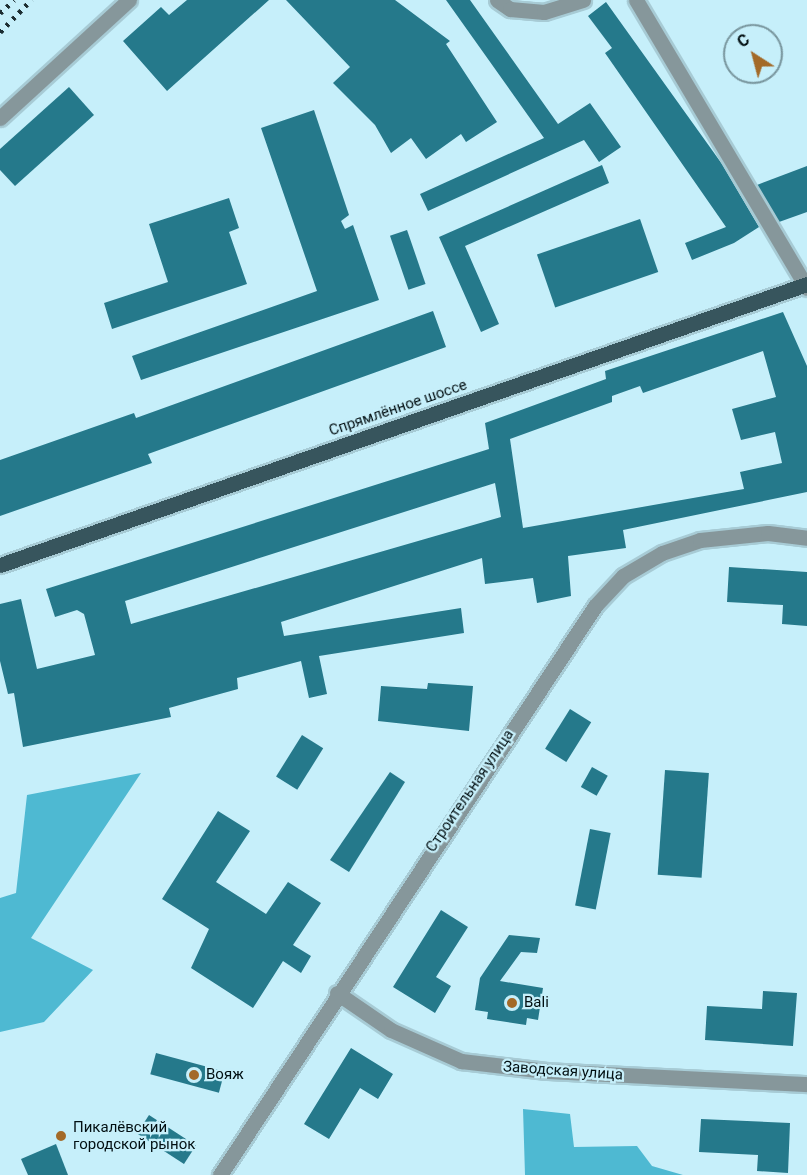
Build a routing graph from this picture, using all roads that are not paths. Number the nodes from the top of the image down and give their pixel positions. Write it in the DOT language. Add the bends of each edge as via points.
graph roads {
  1 [pos="129,0"];
  2 [pos="497,0"];
  3 [pos="583,0"];
  4 [pos="636,0"];
  5 [pos="0,118"];
  6 [pos="806,285"];
  7 [pos="807,538"];
  8 [pos="0,565"];
  9 [pos="338,993"];
  10 [pos="807,1084"];
  11 [pos="220,1175"];
  1 -- 5 [label="street"];
  2 -- 3 [label="street" via="510,9 544,12"];
  4 -- 6 [label="street"];
  6 -- 8 [label="main road, Спрямлённое шоссе"];
  7 -- 9 [label="street, Строительная улица" via="768,533 700,540 662,553 623,576 564,647"];
  9 -- 10 [label="street, Заводская улица" via="416,1043 481,1065"];
  9 -- 11 [label="street, Строительная улица"];
}
